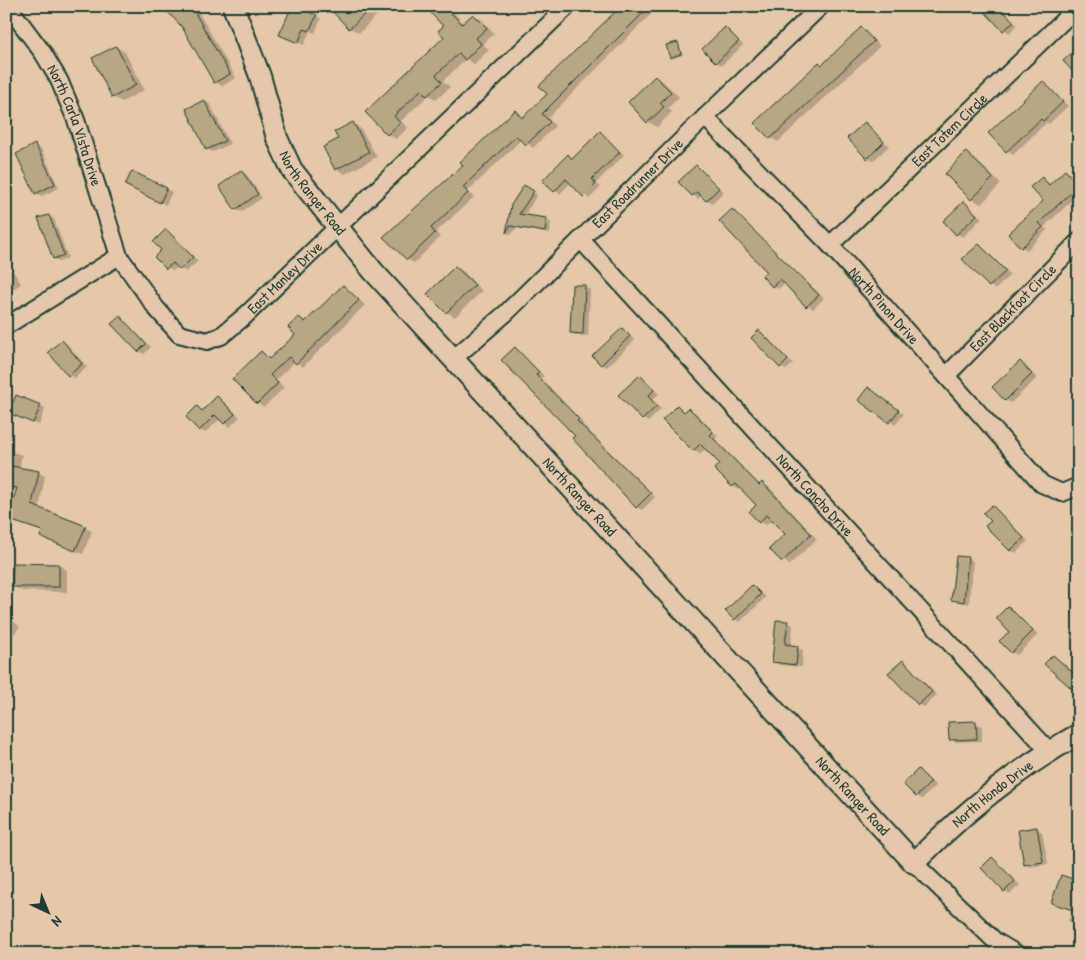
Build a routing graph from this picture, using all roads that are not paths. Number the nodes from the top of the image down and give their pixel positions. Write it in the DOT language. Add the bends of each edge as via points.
graph roads {
  1 [pos="8,6"];
  2 [pos="233,6"];
  3 [pos="568,6"];
  4 [pos="822,6"];
  5 [pos="1069,15"];
  6 [pos="705,117"];
  7 [pos="338,229"];
  8 [pos="581,240"];
  9 [pos="1079,241"];
  10 [pos="830,246"];
  11 [pos="119,256"];
  12 [pos="6,326"];
  13 [pos="453,359"];
  14 [pos="947,375"];
  15 [pos="1079,486"];
  16 [pos="1079,734"];
  17 [pos="1049,751"];
  18 [pos="914,864"];
  19 [pos="1017,954"];
  1 -- 11 [label="street, North Carla Vista Drive" via="59,80 76,120"];
  2 -- 7 [label="street, North Ranger Road" via="292,170"];
  3 -- 7 [label="street, East Manley Drive"];
  4 -- 6 [label="street, East Roadrunner Drive"];
  5 -- 10 [label="street, East Totem Circle"];
  6 -- 8 [label="street, East Roadrunner Drive"];
  6 -- 10 [label="street, North Pinon Drive"];
  7 -- 11 [label="street, East Manley Drive" via="221,336 207,341 179,334"];
  7 -- 13 [label="street, North Ranger Road"];
  8 -- 13 [label="street, East Roadrunner Drive"];
  8 -- 17 [label="street, North Concho Drive"];
  9 -- 14 [label="street, East Blackfoot Circle"];
  10 -- 14 [label="street, North Pinon Drive"];
  11 -- 12 [label="street"];
  13 -- 18 [label="street, North Ranger Road"];
  14 -- 15 [label="street, North Pinon Drive" via="1042,484 1062,493"];
  16 -- 17 [label="street, North Hondo Drive"];
  17 -- 18 [label="street, North Hondo Drive" via="974,809"];
  18 -- 19 [label="street, North Ranger Road" via="995,941"];
}
